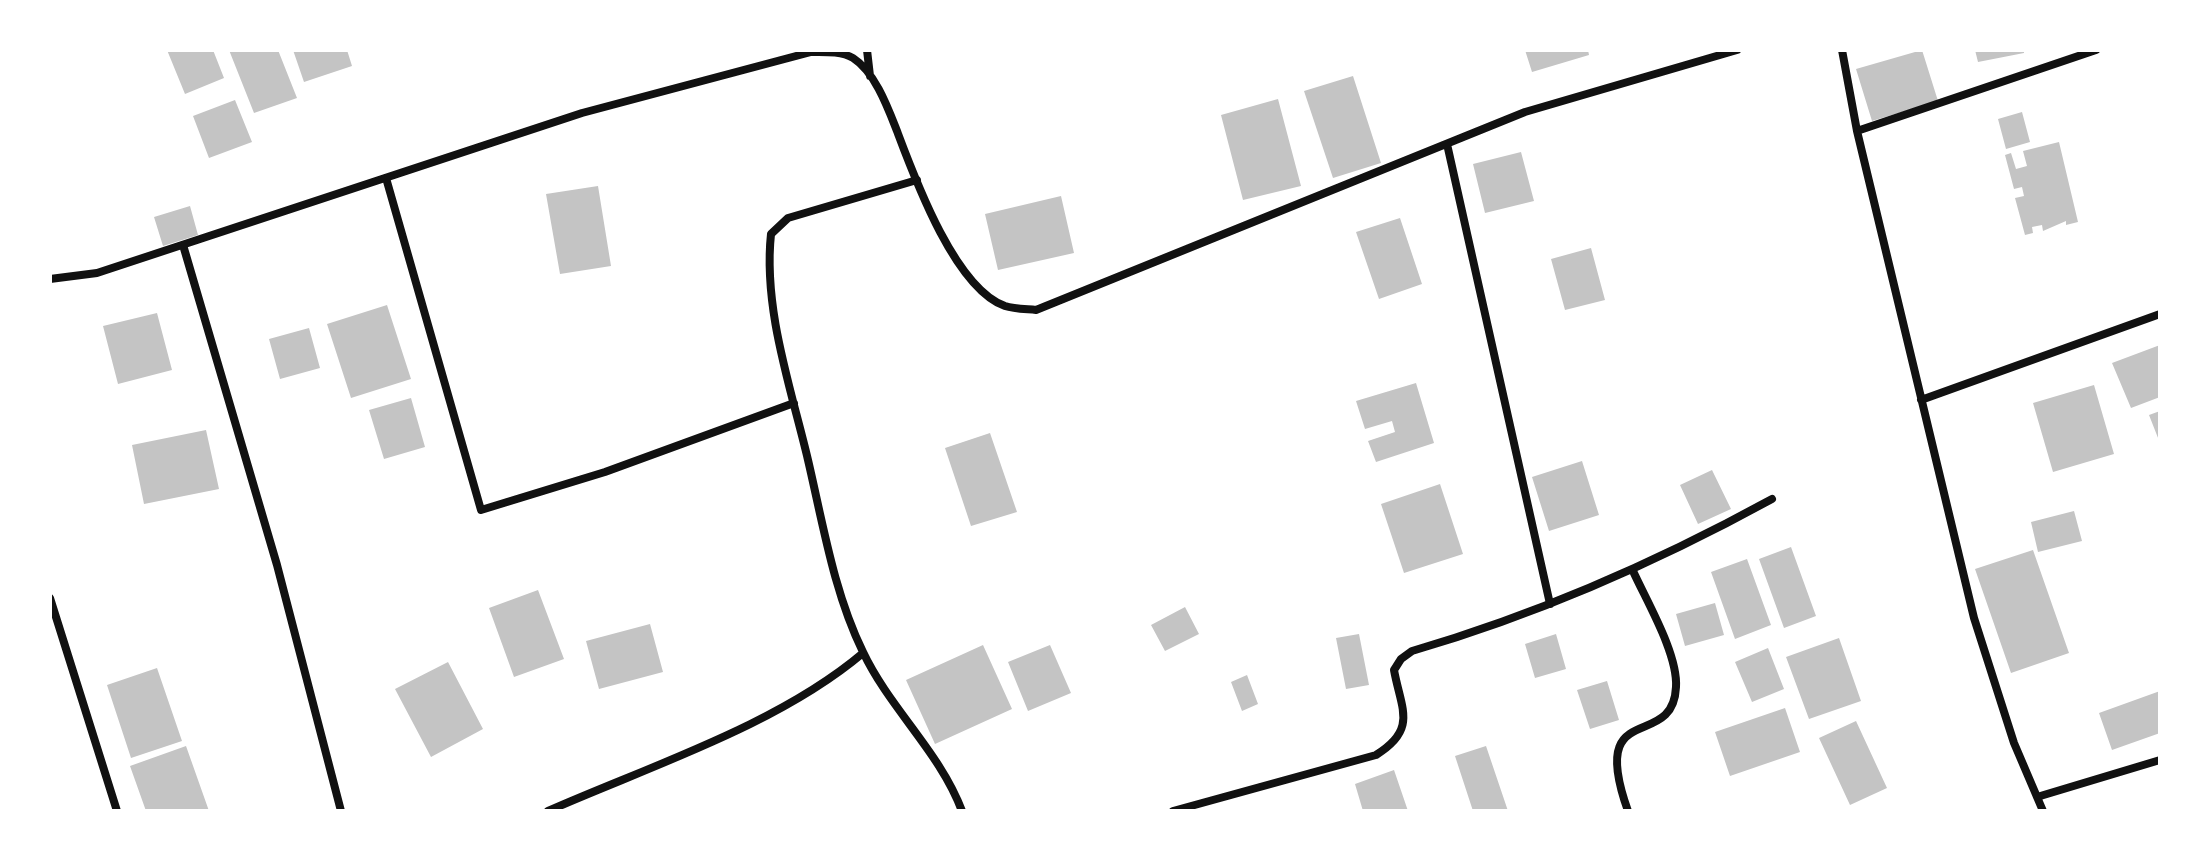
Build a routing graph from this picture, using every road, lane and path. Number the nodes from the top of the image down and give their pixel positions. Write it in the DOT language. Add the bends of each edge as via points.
graph roads {
  1 [pos="867,50"];
  2 [pos="1737,50"];
  3 [pos="1842,50"];
  4 [pos="2096,50"];
  5 [pos="870,77"];
  6 [pos="1857,131"];
  7 [pos="1447,144"];
  8 [pos="386,178"];
  9 [pos="917,180"];
  10 [pos="183,245"];
  11 [pos="50,279"];
  12 [pos="2160,314"];
  13 [pos="1921,400"];
  14 [pos="794,403"];
  15 [pos="1772,499"];
  16 [pos="1633,571"];
  17 [pos="50,598"];
  18 [pos="1550,604"];
  19 [pos="863,653"];
  20 [pos="2160,760"];
  21 [pos="2037,797"];
  22 [pos="117,811"];
  23 [pos="341,811"];
  24 [pos="548,811"];
  25 [pos="962,811"];
  26 [pos="1173,811"];
  27 [pos="1628,811"];
  28 [pos="2043,811"];
  1 -- 5 [label="street"];
  2 -- 7 [label="street" via="1525,112"];
  3 -- 6 [label="street"];
  4 -- 6 [label="street"];
  5 -- 8 [label="street" via="853,58 811,52 582,113"];
  5 -- 9 [label="street" via="889,109"];
  6 -- 13 [label="street"];
  7 -- 9 [label="street" via="1036,310 1005,306 979,288 964,270"];
  7 -- 18 [label="street"];
  8 -- 10 [label="street"];
  8 -- 14 [label="street" via="481,510 605,472"];
  9 -- 14 [label="street" via="801,213 771,234 767,267"];
  10 -- 11 [label="street" via="97,273"];
  10 -- 23 [label="street" via="277,565"];
  12 -- 13 [label="street"];
  13 -- 21 [label="street" via="1974,618"];
  14 -- 19 [label="street" via="847,618"];
  15 -- 16 [label="street"];
  16 -- 18 [label="street"];
  16 -- 27 [label="street" via="1675,671 1676,690 1664,715 1616,748 1616,778"];
  17 -- 22 [label="street"];
  18 -- 26 [label="street" via="1401,659 1394,670 1405,711 1403,728 1393,744 1376,755"];
  19 -- 24 [label="street" via="829,682 789,705"];
  19 -- 25 [label="street" via="950,783"];
  20 -- 21 [label="street"];
  21 -- 28 [label="street"];
}
